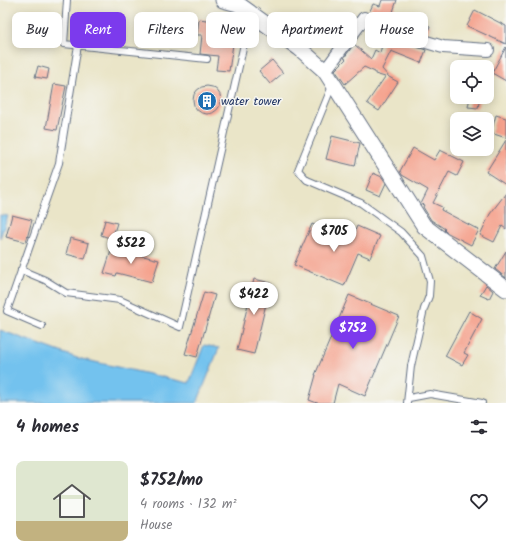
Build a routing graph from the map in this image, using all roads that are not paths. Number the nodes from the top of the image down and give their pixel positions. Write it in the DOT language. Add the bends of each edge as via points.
graph roads {
  1 [pos="67,0"];
  2 [pos="223,0"];
  3 [pos="249,12"];
  4 [pos="259,19"];
  5 [pos="70,44"];
  6 [pos="78,48"];
  7 [pos="106,48"];
  8 [pos="242,48"];
  9 [pos="488,50"];
  10 [pos="207,59"];
  11 [pos="324,71"];
  12 [pos="333,84"];
  13 [pos="20,270"];
  14 [pos="506,289"];
  15 [pos="42,326"];
  16 [pos="408,401"];
  17 [pos="482,403"];
  1 -- 5 [label="lane" via="64,44"];
  2 -- 3 [label="street" via="238,4"];
  4 -- 11 [label="street" via="299,48"];
  6 -- 13 [label="lane" via="59,163"];
  7 -- 10 [label="lane"];
  8 -- 13 [label="lane" via="180,327 120,300 66,293 45,280"];
  9 -- 11 [label="street" via="443,46 383,29 364,18"];
  11 -- 12 [label="street"];
  12 -- 14 [label="street" via="424,226"];
  12 -- 16 [label="lane" via="298,170 308,180 361,203 401,232 423,256 430,280 429,296 411,366"];
  13 -- 15 [label="lane" via="7,311"];
  16 -- 17 [label="lane" via="430,394"];
}
